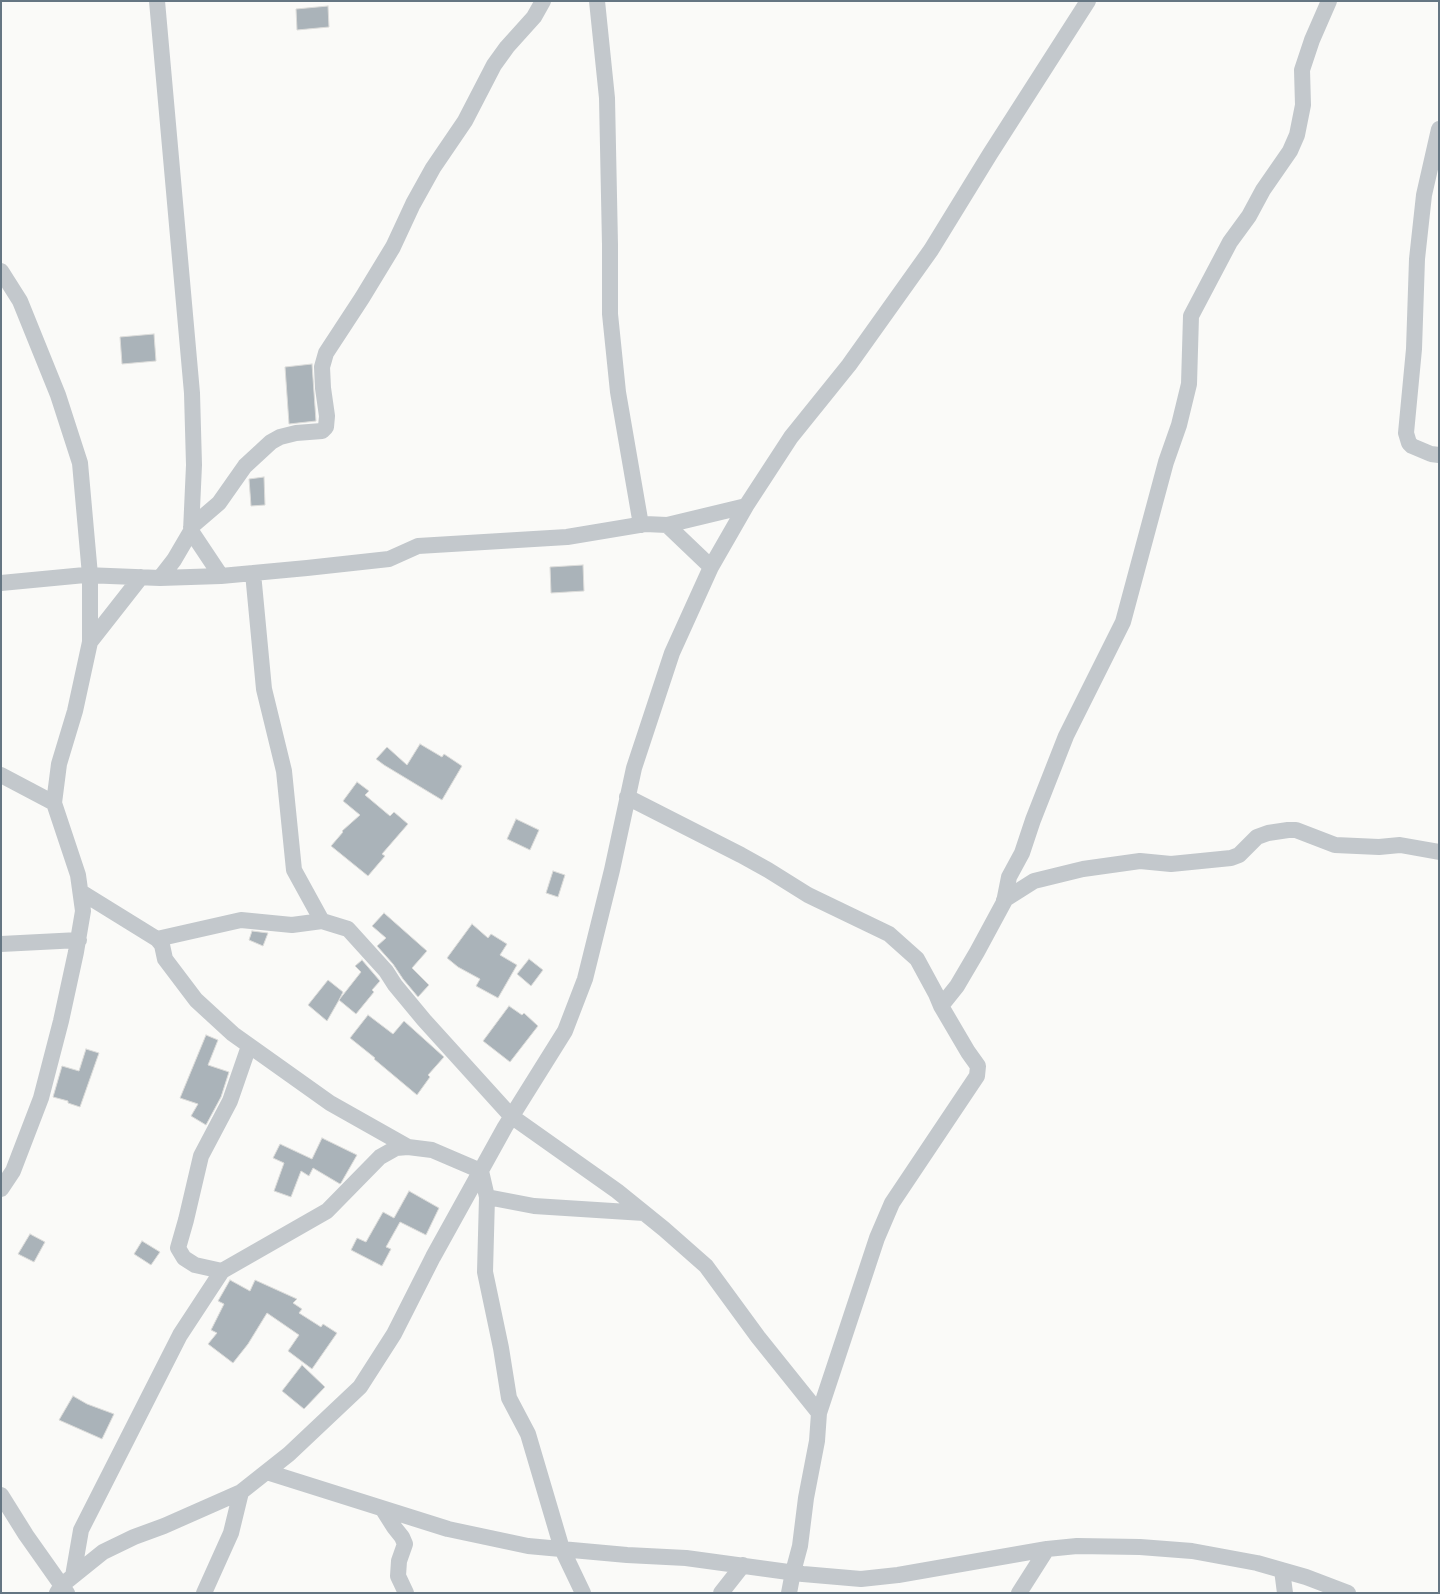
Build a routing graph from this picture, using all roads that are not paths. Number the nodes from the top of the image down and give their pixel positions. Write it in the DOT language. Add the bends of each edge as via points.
graph roads {
  1 [pos="156,1"];
  2 [pos="543,1"];
  3 [pos="597,1"];
  4 [pos="1088,1"];
  5 [pos="1329,1"];
  6 [pos="1439,129"];
  7 [pos="1,271"];
  8 [pos="1439,455"];
  9 [pos="746,506"];
  10 [pos="641,525"];
  11 [pos="667,525"];
  12 [pos="191,529"];
  13 [pos="711,567"];
  14 [pos="253,573"];
  15 [pos="90,575"];
  16 [pos="221,576"];
  17 [pos="141,577"];
  18 [pos="160,578"];
  19 [pos="1,583"];
  20 [pos="90,642"];
  21 [pos="1,775"];
  22 [pos="627,797"];
  23 [pos="54,803"];
  24 [pos="1439,852"];
  25 [pos="81,892"];
  26 [pos="1004,900"];
  27 [pos="322,921"];
  28 [pos="157,939"];
  29 [pos="78,940"];
  30 [pos="1,944"];
  31 [pos="941,1006"];
  32 [pos="250,1046"];
  33 [pos="511,1116"];
  34 [pos="408,1147"];
  35 [pos="481,1171"];
  36 [pos="1,1189"];
  37 [pos="487,1197"];
  38 [pos="644,1213"];
  39 [pos="222,1271"];
  40 [pos="819,1413"];
  41 [pos="268,1472"];
  42 [pos="242,1492"];
  43 [pos="1,1495"];
  44 [pos="382,1508"];
  45 [pos="562,1549"];
  46 [pos="1047,1549"];
  47 [pos="743,1565"];
  48 [pos="1282,1570"];
  49 [pos="792,1572"];
  50 [pos="65,1587"];
  51 [pos="584,1592"];
  52 [pos="204,1593"];
  53 [pos="406,1593"];
  54 [pos="721,1593"];
  55 [pos="789,1593"];
  56 [pos="1018,1593"];
  57 [pos="1284,1593"];
  58 [pos="1348,1593"];
  1 -- 12 [label="street" via="192,393 194,465"];
  2 -- 12 [label="street" via="534,17 494,65 465,121 433,168 393,247 326,353 322,367 326,427 322,431 296,433 271,442 245,466 219,502"];
  3 -- 10 [label="street" via="607,98 610,314 618,392"];
  4 -- 9 [label="street" via="931,250 849,365 791,437"];
  5 -- 26 [label="street" via="1302,70 1303,105 1290,151 1230,242 1191,316 1189,384 1123,622 1066,736 1022,853 1009,877"];
  6 -- 8 [label="street" via="1424,195 1417,259 1414,349 1406,433 1412,446"];
  7 -- 15 [label="street" via="20,302 58,395 80,464"];
  9 -- 11 [label="street"];
  9 -- 13 [label="street"];
  10 -- 11 [label="street"];
  10 -- 14 [label="street" via="567,537 418,546 389,559"];
  11 -- 13 [label="street"];
  12 -- 16 [label="street"];
  12 -- 18 [label="street"];
  13 -- 22 [label="street" via="672,653"];
  14 -- 16 [label="street"];
  14 -- 27 [label="street" via="264,688 284,770 294,870"];
  15 -- 17 [label="street"];
  15 -- 19 [label="street"];
  15 -- 20 [label="street"];
  16 -- 18 [label="street"];
  17 -- 18 [label="street"];
  17 -- 20 [label="street"];
  20 -- 23 [label="street" via="59,764"];
  21 -- 23 [label="street"];
  22 -- 31 [label="street" via="748,859 808,895 889,934 916,958"];
  22 -- 33 [label="street" via="585,979 565,1031"];
  23 -- 25 [label="street"];
  24 -- 26 [label="street" via="1400,844 1379,847 1335,845 1288,830 1257,837 1240,855 1231,858 1171,864 1140,861 1083,869 1034,882"];
  25 -- 28 [label="street"];
  25 -- 29 [label="street" via="83,910"];
  26 -- 31 [label="street" via="957,986"];
  27 -- 28 [label="street" via="292,925 240,920"];
  27 -- 33 [label="street" via="348,929 424,1020"];
  28 -- 32 [label="street" via="165,959 196,1000"];
  29 -- 30 [label="street"];
  29 -- 36 [label="street" via="41,1098 13,1172"];
  31 -- 40 [label="street" via="978,1066 977,1076 892,1203 877,1238"];
  32 -- 34 [label="street" via="330,1103"];
  32 -- 39 [label="street" via="230,1101 201,1156 178,1248 184,1258 195,1265"];
  33 -- 35 [label="street"];
  33 -- 38 [label="street"];
  34 -- 35 [label="street" via="432,1150"];
  34 -- 39 [label="street" via="396,1148 380,1157 326,1211"];
  35 -- 37 [label="street"];
  35 -- 41 [label="street" via="394,1334 360,1388"];
  37 -- 38 [label="street" via="534,1206"];
  37 -- 45 [label="street" via="484,1272 505,1382 509,1398 528,1434"];
  38 -- 40 [label="street" via="706,1266"];
  39 -- 50 [label="street" via="180,1336 81,1530"];
  40 -- 49 [label="street" via="800,1546"];
  41 -- 42 [label="street"];
  41 -- 44 [label="street"];
  42 -- 50 [label="street" via="103,1552"];
  42 -- 52 [label="street" via="230,1533"];
  43 -- 50 [label="street"];
  44 -- 45 [label="street" via="448,1529 528,1546"];
  44 -- 53 [label="street" via="405,1544 398,1576"];
  45 -- 47 [label="street"];
  45 -- 51 [label="street"];
  46 -- 48 [label="street" via="1109,1546 1192,1551"];
  46 -- 49 [label="street" via="861,1579"];
  46 -- 56 [label="street"];
  47 -- 49 [label="street"];
  47 -- 54 [label="street"];
  48 -- 57 [label="street"];
  48 -- 58 [label="street"];
  49 -- 55 [label="street"];
}
